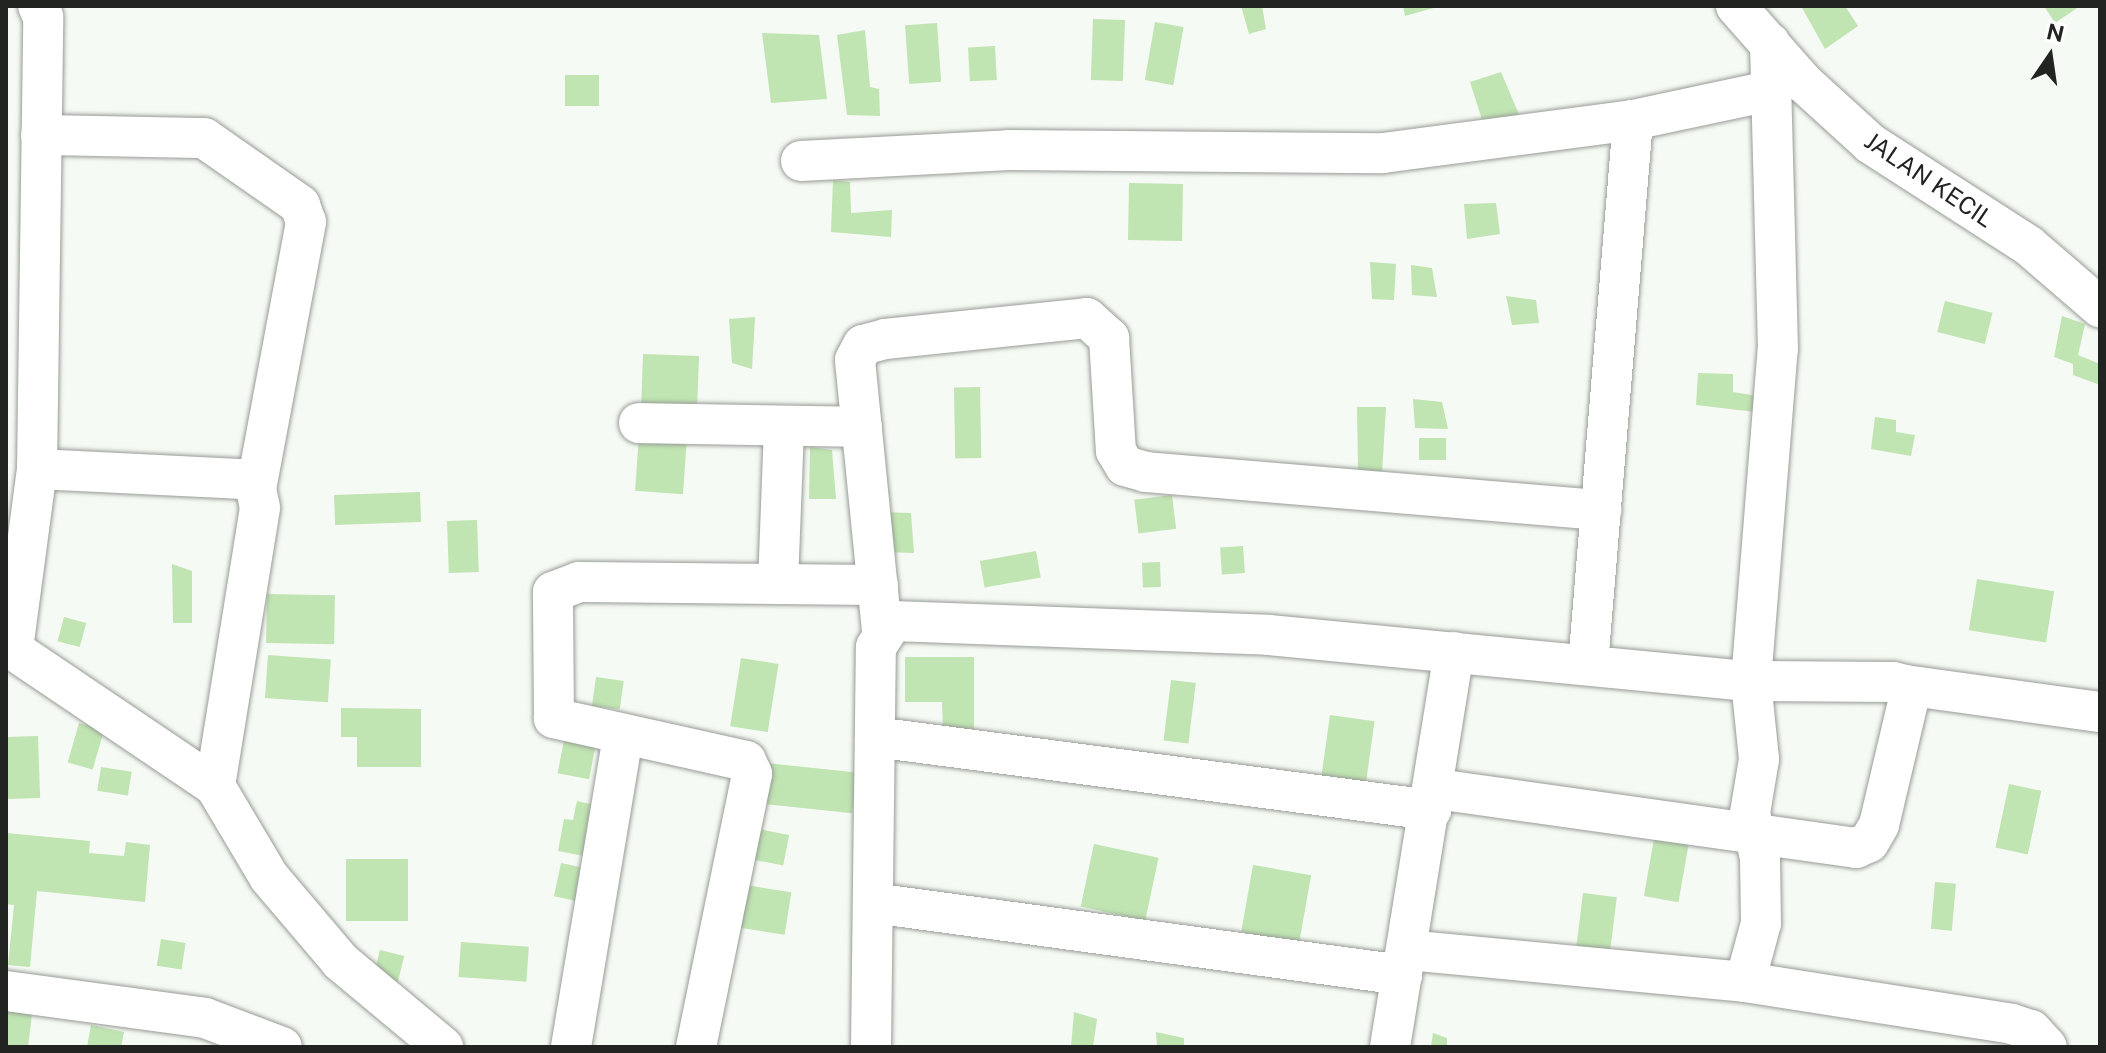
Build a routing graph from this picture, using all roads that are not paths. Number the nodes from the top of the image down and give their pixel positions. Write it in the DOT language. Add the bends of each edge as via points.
graph roads {
  1 [pos="38,6"];
  2 [pos="1736,6"];
  3 [pos="1770,43"];
  4 [pos="1770,91"];
  5 [pos="1633,120"];
  6 [pos="41,135"];
  7 [pos="801,161"];
  8 [pos="2100,307"];
  9 [pos="639,423"];
  10 [pos="784,426"];
  11 [pos="862,427"];
  12 [pos="37,469"];
  13 [pos="256,488"];
  14 [pos="1601,510"];
  15 [pos="778,584"];
  16 [pos="878,585"];
  17 [pos="882,631"];
  18 [pos="9,647"];
  19 [pos="1454,652"];
  20 [pos="1588,665"];
  21 [pos="1751,681"];
  22 [pos="1905,685"];
  23 [pos="2100,712"];
  24 [pos="623,736"];
  25 [pos="875,737"];
  26 [pos="215,786"];
  27 [pos="1433,800"];
  28 [pos="1753,831"];
  29 [pos="873,903"];
  30 [pos="1405,963"];
  31 [pos="1745,982"];
  32 [pos="6,991"];
  33 [pos="282,1047"];
  34 [pos="443,1047"];
  35 [pos="571,1047"];
  36 [pos="696,1047"];
  37 [pos="871,1047"];
  38 [pos="1390,1047"];
  39 [pos="2047,1047"];
  1 -- 6 [label="street"];
  2 -- 3 [label="street, JALAN KECIL"];
  3 -- 4 [label="street"];
  3 -- 8 [label="street, JALAN KECIL" via="1871,144 2029,246"];
  4 -- 5 [label="street"];
  4 -- 21 [label="street" via="1778,349"];
  5 -- 7 [label="street" via="1383,153 1009,150"];
  5 -- 14 [label="street"];
  6 -- 12 [label="street"];
  6 -- 13 [label="street" via="204,138 300,205 306,222"];
  9 -- 10 [label="street"];
  10 -- 11 [label="street"];
  10 -- 15 [label="street"];
  11 -- 14 [label="street" via="855,360 863,345 1087,318 1109,338 1116,451 1125,466"];
  11 -- 16 [label="street"];
  12 -- 13 [label="street" via="244,479"];
  12 -- 18 [label="street"];
  13 -- 26 [label="street" via="260,508"];
  14 -- 20 [label="street"];
  15 -- 16 [label="street"];
  15 -- 24 [label="street" via="579,582 553,592 554,718"];
  16 -- 17 [label="street"];
  17 -- 19 [label="street" via="905,617 1269,635"];
  17 -- 25 [label="street" via="876,647"];
  18 -- 26 [label="street"];
  19 -- 20 [label="street"];
  19 -- 27 [label="street"];
  20 -- 21 [label="street"];
  21 -- 22 [label="street"];
  21 -- 28 [label="street" via="1759,759 1750,813"];
  22 -- 23 [label="street"];
  22 -- 28 [label="street" via="1909,698 1869,842 1856,848"];
  24 -- 35 [label="street"];
  24 -- 36 [label="street" via="746,761 752,774"];
  25 -- 27 [label="street"];
  25 -- 29 [label="street"];
  26 -- 34 [label="street" via="269,877 341,962"];
  27 -- 28 [label="street"];
  27 -- 30 [label="street"];
  28 -- 31 [label="street" via="1761,923"];
  29 -- 30 [label="street"];
  29 -- 37 [label="street"];
  30 -- 31 [label="street"];
  30 -- 38 [label="street"];
  31 -- 39 [label="street" via="2012,1024 2031,1030"];
  32 -- 33 [label="street" via="205,1018"];
}
